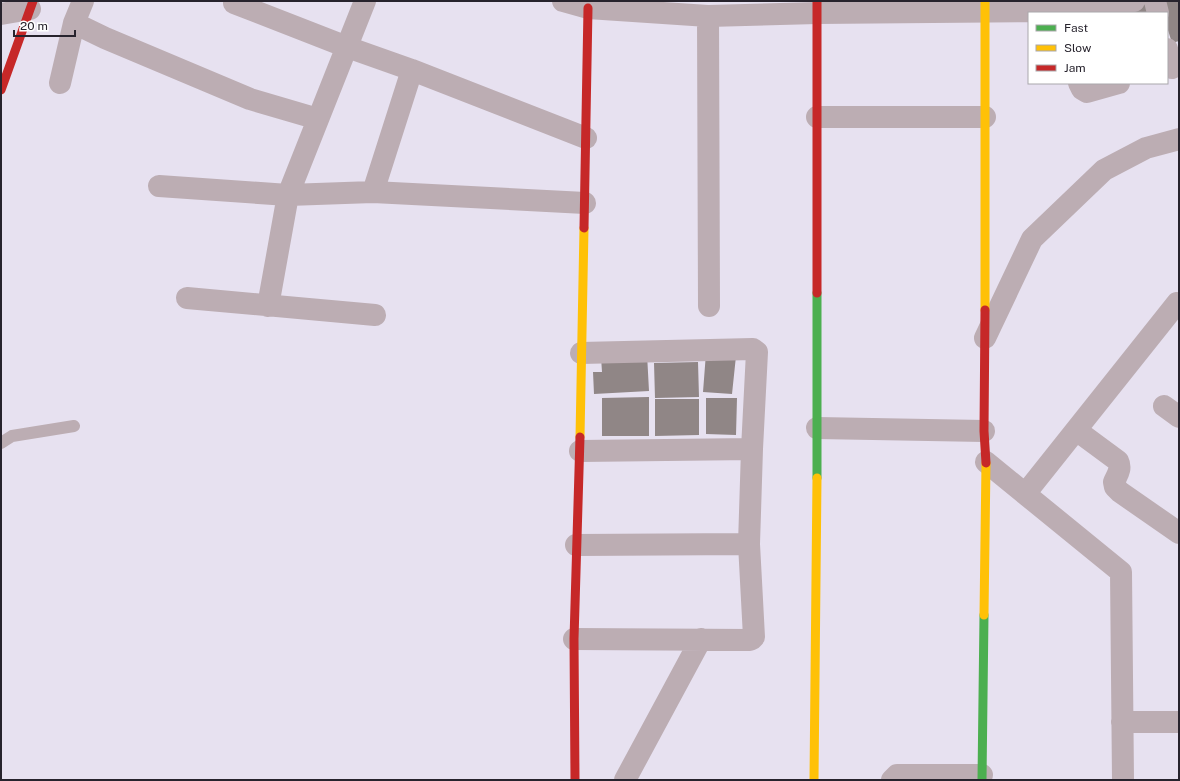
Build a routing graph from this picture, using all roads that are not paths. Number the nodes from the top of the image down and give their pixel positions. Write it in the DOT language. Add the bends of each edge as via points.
graph roads {
  1 [pos="82,1"];
  2 [pos="365,1"];
  3 [pos="563,1"];
  4 [pos="1134,1"];
  5 [pos="1155,1"];
  6 [pos="234,3"];
  7 [pos="31,5"];
  8 [pos="652,7"];
  9 [pos="817,7"];
  10 [pos="985,7"];
  11 [pos="588,8"];
  12 [pos="1059,8"];
  13 [pos="1158,12"];
  14 [pos="1,14"];
  15 [pos="708,16"];
  16 [pos="74,23"];
  17 [pos="346,47"];
  18 [pos="412,70"];
  19 [pos="60,82"];
  20 [pos="1080,84"];
  21 [pos="1116,84"];
  22 [pos="1,90"];
  23 [pos="817,117"];
  24 [pos="985,117"];
  25 [pos="318,119"];
  26 [pos="586,138"];
  27 [pos="1179,139"];
  28 [pos="159,186"];
  29 [pos="373,192"];
  30 [pos="288,195"];
  31 [pos="585,203"];
  32 [pos="187,298"];
  33 [pos="1179,305"];
  34 [pos="268,306"];
  35 [pos="709,306"];
  36 [pos="375,315"];
  37 [pos="986,338"];
  38 [pos="581,353"];
  39 [pos="74,426"];
  40 [pos="817,428"];
  41 [pos="1076,430"];
  42 [pos="984,431"];
  43 [pos="1,443"];
  44 [pos="752,449"];
  45 [pos="580,451"];
  46 [pos="986,462"];
  47 [pos="1025,494"];
  48 [pos="1179,533"];
  49 [pos="749,544"];
  50 [pos="576,545"];
  51 [pos="574,639"];
  52 [pos="701,640"];
  53 [pos="1122,722"];
  54 [pos="1179,722"];
  55 [pos="982,778"];
  56 [pos="575,780"];
  57 [pos="625,780"];
  58 [pos="814,780"];
  59 [pos="892,780"];
  60 [pos="1123,780"];
  1 -- 16 [label="street"];
  2 -- 17 [label="street"];
  3 -- 11 [label="street"];
  4 -- 12 [label="street" via="1080,12"];
  5 -- 13 [label="street"];
  6 -- 17 [label="street"];
  7 -- 14 [label="street"];
  7 -- 22 [label="street"];
  8 -- 11 [label="street"];
  8 -- 15 [label="street"];
  9 -- 10 [label="street"];
  9 -- 15 [label="street"];
  9 -- 23 [label="street"];
  10 -- 12 [label="street"];
  10 -- 24 [label="street"];
  11 -- 26 [label="street"];
  15 -- 35 [label="street"];
  16 -- 19 [label="street"];
  16 -- 25 [label="street" via="250,99"];
  17 -- 18 [label="street"];
  17 -- 25 [label="street"];
  18 -- 26 [label="street"];
  18 -- 29 [label="street"];
  20 -- 21 [label="street" via="1088,92"];
  23 -- 24 [label="street"];
  23 -- 40 [label="street"];
  24 -- 37 [label="street"];
  25 -- 30 [label="street"];
  26 -- 31 [label="street"];
  27 -- 37 [label="street" via="1146,148 1104,170 1032,239"];
  28 -- 30 [label="street"];
  29 -- 30 [label="street"];
  29 -- 31 [label="street"];
  30 -- 34 [label="street"];
  31 -- 38 [label="street"];
  32 -- 34 [label="street"];
  33 -- 41 [label="street" via="1177,303"];
  34 -- 36 [label="street"];
  37 -- 42 [label="street"];
  38 -- 44 [label="street" via="756,350"];
  38 -- 45 [label="street"];
  39 -- 43 [label="lane" via="12,436"];
  40 -- 42 [label="street"];
  40 -- 58 [label="street"];
  41 -- 47 [label="street"];
  41 -- 48 [label="street" via="1118,461 1119,471 1114,482 1120,492"];
  42 -- 46 [label="street"];
  44 -- 45 [label="street"];
  44 -- 49 [label="street"];
  45 -- 50 [label="street"];
  46 -- 47 [label="street"];
  46 -- 55 [label="street"];
  47 -- 53 [label="street" via="1120,572"];
  49 -- 50 [label="street"];
  49 -- 52 [label="street" via="754,637 750,640"];
  50 -- 51 [label="street"];
  51 -- 52 [label="street"];
  51 -- 56 [label="street"];
  52 -- 57 [label="street"];
  53 -- 54 [label="street"];
  53 -- 60 [label="street"];
  55 -- 59 [label="street" via="897,776"];
}
